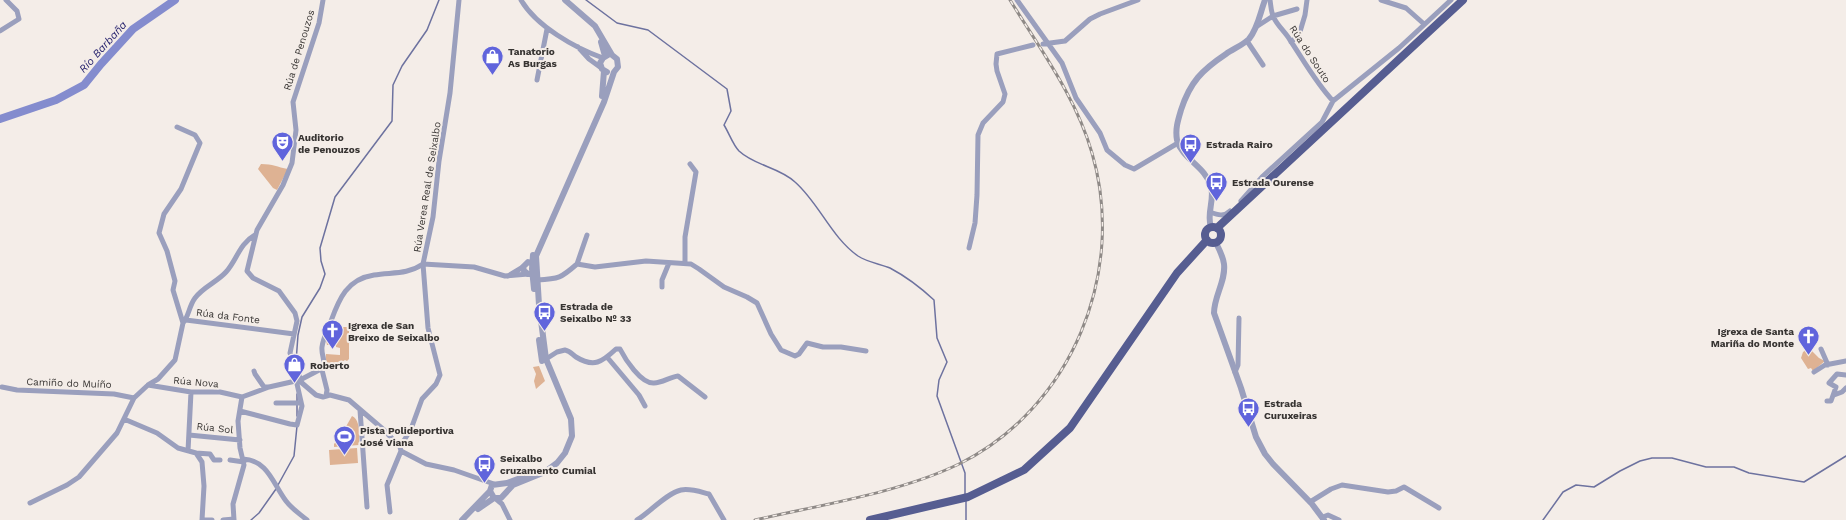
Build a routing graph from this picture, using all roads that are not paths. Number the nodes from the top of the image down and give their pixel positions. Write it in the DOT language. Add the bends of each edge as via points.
graph roads {
  1 [pos="6,0"];
  2 [pos="323,0"];
  3 [pos="459,0"];
  4 [pos="522,0"];
  5 [pos="560,0"];
  6 [pos="565,0"];
  7 [pos="1017,0"];
  8 [pos="1138,0"];
  9 [pos="1307,0"];
  10 [pos="1381,0"];
  11 [pos="1451,0"];
  12 [pos="1463,0"];
  13 [pos="1265,1"];
  14 [pos="1297,9"];
  15 [pos="1273,16"];
  16 [pos="1424,24"];
  17 [pos="1256,27"];
  18 [pos="547,29"];
  19 [pos="0,31"];
  20 [pos="1247,40"];
  21 [pos="1291,42"];
  22 [pos="1049,43"];
  23 [pos="1043,44"];
  24 [pos="577,45"];
  25 [pos="1033,45"];
  26 [pos="612,55"];
  27 [pos="604,57"];
  28 [pos="1263,66"];
  29 [pos="602,69"];
  30 [pos="614,72"];
  31 [pos="537,80"];
  32 [pos="1333,102"];
  33 [pos="177,126"];
  34 [pos="1178,143"];
  35 [pos="690,164"];
  36 [pos="1210,212"];
  37 [pos="1214,228"];
  38 [pos="587,235"];
  39 [pos="255,236"];
  40 [pos="1207,240"];
  41 [pos="1216,243"];
  42 [pos="970,248"];
  43 [pos="536,256"];
  44 [pos="685,263"];
  45 [pos="423,264"];
  46 [pos="529,264"];
  47 [pos="577,264"];
  48 [pos="669,264"];
  49 [pos="534,275"];
  50 [pos="508,276"];
  51 [pos="662,287"];
  52 [pos="1239,318"];
  53 [pos="184,322"];
  54 [pos="538,332"];
  55 [pos="294,334"];
  56 [pos="1821,349"];
  57 [pos="866,351"];
  58 [pos="545,357"];
  59 [pos="607,357"];
  60 [pos="1846,361"];
  61 [pos="1828,365"];
  62 [pos="322,370"];
  63 [pos="254,371"];
  64 [pos="1235,372"];
  65 [pos="1814,372"];
  66 [pos="1846,375"];
  67 [pos="300,380"];
  68 [pos="148,385"];
  69 [pos="2,387"];
  70 [pos="268,387"];
  71 [pos="1846,388"];
  72 [pos="191,392"];
  73 [pos="1834,395"];
  74 [pos="242,396"];
  75 [pos="326,396"];
  76 [pos="706,397"];
  77 [pos="134,398"];
  78 [pos="1827,401"];
  79 [pos="301,403"];
  80 [pos="276,404"];
  81 [pos="645,406"];
  82 [pos="360,410"];
  83 [pos="240,411"];
  84 [pos="124,419"];
  85 [pos="189,434"];
  86 [pos="240,440"];
  87 [pos="400,449"];
  88 [pos="188,451"];
  89 [pos="196,453"];
  90 [pos="220,460"];
  91 [pos="230,460"];
  92 [pos="244,460"];
  93 [pos="492,486"];
  94 [pos="500,497"];
  95 [pos="1310,502"];
  96 [pos="30,503"];
  97 [pos="367,506"];
  98 [pos="1438,508"];
  99 [pos="390,512"];
  100 [pos="1323,519"];
  101 [pos="202,520"];
  102 [pos="212,520"];
  103 [pos="223,520"];
  104 [pos="234,520"];
  105 [pos="307,520"];
  106 [pos="462,520"];
  107 [pos="467,520"];
  108 [pos="510,520"];
  109 [pos="637,520"];
  110 [pos="724,520"];
  111 [pos="870,520"];
  112 [pos="1339,520"];
  1 -- 19 [label="street" via="17,11 19,20"];
  2 -- 39 [label="street, Rúa de Penouzos" via="319,23 293,102 296,130 292,163"];
  3 -- 45 [label="street, Rúa Verea Real de Seixalbo" via="450,93 432,223"];
  4 -- 18 [label="street"];
  5 -- 27 [label="street" via="594,30 602,43"];
  6 -- 26 [label="street" via="598,30"];
  7 -- 22 [label="street"];
  8 -- 22 [label="street" via="1090,19 1066,41"];
  9 -- 21 [label="street" via="1299,35"];
  10 -- 16 [label="street" via="1406,8"];
  11 -- 16 [label="street"];
  12 -- 37 [label="main road"];
  13 -- 15 [label="street"];
  13 -- 17 [label="street"];
  14 -- 15 [label="street"];
  15 -- 17 [label="street"];
  15 -- 21 [label="street, Rúa do Souto"];
  16 -- 32 [label="street"];
  17 -- 20 [label="street" via="1255,32"];
  18 -- 24 [label="street"];
  18 -- 31 [label="street"];
  20 -- 28 [label="street"];
  20 -- 34 [label="street" via="1221,57 1191,85 1176,126"];
  21 -- 32 [label="street, Rúa do Souto" via="1319,86"];
  22 -- 23 [label="street"];
  22 -- 34 [label="street" via="1065,70 1076,98 1100,133 1107,150 1125,165 1134,169"];
  24 -- 27 [label="street"];
  24 -- 29 [label="street"];
  25 -- 42 [label="street" via="997,54 997,72 1005,94 1003,102 983,123 978,135 976,209"];
  26 -- 27 [label="street"];
  26 -- 30 [label="street" via="618,63"];
  27 -- 29 [label="street"];
  29 -- 30 [label="street"];
  29 -- 46 [label="street" via="604,86 600,104"];
  30 -- 43 [label="street" via="604,102"];
  32 -- 36 [label="street" via="1322,122 1263,176 1243,199 1226,214"];
  33 -- 53 [label="street" via="195,135 200,143 180,189 164,214 159,233 167,251 174,281 173,290"];
  34 -- 36 [label="street" via="1184,153 1206,175 1213,196"];
  35 -- 44 [label="street" via="696,172 685,237"];
  36 -- 37 [label="street" via="1209,221"];
  37 -- 40 [label="main road" via="1206,231"];
  37 -- 41 [label="main road" via="1221,236"];
  38 -- 47 [label="street"];
  39 -- 53 [label="street" via="249,238 240,249 227,271 196,297"];
  39 -- 55 [label="street, Rúa de Penouzos" via="247,271 253,278 279,291 292,308 297,321"];
  40 -- 41 [label="main road"];
  40 -- 111 [label="main road" via="1177,272 1070,428 1024,470 968,497"];
  41 -- 64 [label="street" via="1224,264 1214,314"];
  43 -- 46 [label="street"];
  43 -- 49 [label="street"];
  44 -- 48 [label="street"];
  44 -- 57 [label="street" via="699,269 724,287 757,303 781,350 788,354 799,354 807,343"];
  45 -- 50 [label="street" via="474,267"];
  45 -- 62 [label="street" via="403,273 373,275 350,285 339,301 324,339 322,352 325,363"];
  45 -- 87 [label="street, Rúa Verea Real de Seixalbo" via="428,328 440,375 436,384 422,399 411,429"];
  46 -- 49 [label="street"];
  46 -- 49 [label="street" via="524,271"];
  46 -- 50 [label="street"];
  47 -- 48 [label="street" via="595,267 646,261"];
  47 -- 49 [label="street" via="555,280"];
  48 -- 51 [label="street" via="662,280"];
  49 -- 50 [label="street"];
  49 -- 54 [label="street"];
  49 -- 58 [label="street"];
  52 -- 64 [label="street" via="1238,365"];
  53 -- 55 [label="street, Rúa da Fonte"];
  53 -- 68 [label="street, Rúa da Fonte" via="175,360 158,379"];
  54 -- 58 [label="street" via="541,335"];
  54 -- 93 [label="street" via="543,363 567,421 567,440 561,454 548,466"];
  55 -- 67 [label="street, Rúa de Penouzos" via="290,355"];
  56 -- 61 [label="street"];
  58 -- 59 [label="street" via="565,350 590,364"];
  58 -- 94 [label="street" via="571,419 571,440 565,453 552,468 512,486"];
  59 -- 76 [label="street" via="616,349 620,349 628,363 647,381 654,384 678,376"];
  59 -- 81 [label="street"];
  60 -- 61 [label="street"];
  61 -- 65 [label="street"];
  62 -- 67 [label="street"];
  62 -- 75 [label="street"];
  63 -- 70 [label="street" via="264,387"];
  64 -- 95 [label="street" via="1252,428 1265,454"];
  66 -- 73 [label="street" via="1837,374 1829,383 1836,387"];
  67 -- 70 [label="street"];
  67 -- 75 [label="street" via="316,395"];
  67 -- 79 [label="street" via="297,384"];
  68 -- 72 [label="street, Rúa Nova"];
  68 -- 77 [label="street, Rúa da Fonte"];
  69 -- 77 [label="street, Camiño do Muíño" via="17,390 114,394"];
  70 -- 74 [label="street"];
  71 -- 73 [label="street"];
  72 -- 74 [label="street, Rúa Nova" via="220,392"];
  72 -- 85 [label="street"];
  73 -- 78 [label="street" via="1831,401"];
  74 -- 83 [label="street"];
  75 -- 82 [label="street" via="349,400"];
  77 -- 84 [label="street, Rúa da Fonte"];
  79 -- 80 [label="street"];
  79 -- 83 [label="street" via="297,424"];
  82 -- 87 [label="street" via="384,430"];
  82 -- 97 [label="street"];
  83 -- 86 [label="street"];
  84 -- 88 [label="street" via="157,433 178,448"];
  84 -- 96 [label="street, Rúa da Fonte" via="117,433 78,477"];
  85 -- 86 [label="street, Rúa Sol"];
  85 -- 88 [label="street"];
  86 -- 92 [label="street"];
  87 -- 93 [label="street" via="426,464 454,470"];
  87 -- 99 [label="street" via="387,485"];
  88 -- 89 [label="street"];
  89 -- 90 [label="street" via="210,454 214,460"];
  89 -- 101 [label="street" via="202,462"];
  91 -- 92 [label="street"];
  92 -- 104 [label="street" via="233,504"];
  92 -- 105 [label="street" via="253,460 262,465 285,500"];
  93 -- 94 [label="street"];
  93 -- 94 [label="street" via="504,488"];
  93 -- 106 [label="street"];
  94 -- 107 [label="street" via="483,504"];
  94 -- 108 [label="street"];
  95 -- 98 [label="street" via="1342,485 1388,492 1402,487"];
  95 -- 100 [label="street"];
  100 -- 112 [label="street" via="1328,515"];
  101 -- 102 [label="street"];
  103 -- 104 [label="street"];
  109 -- 110 [label="street" via="669,496 681,490 690,490 709,494"];
}
